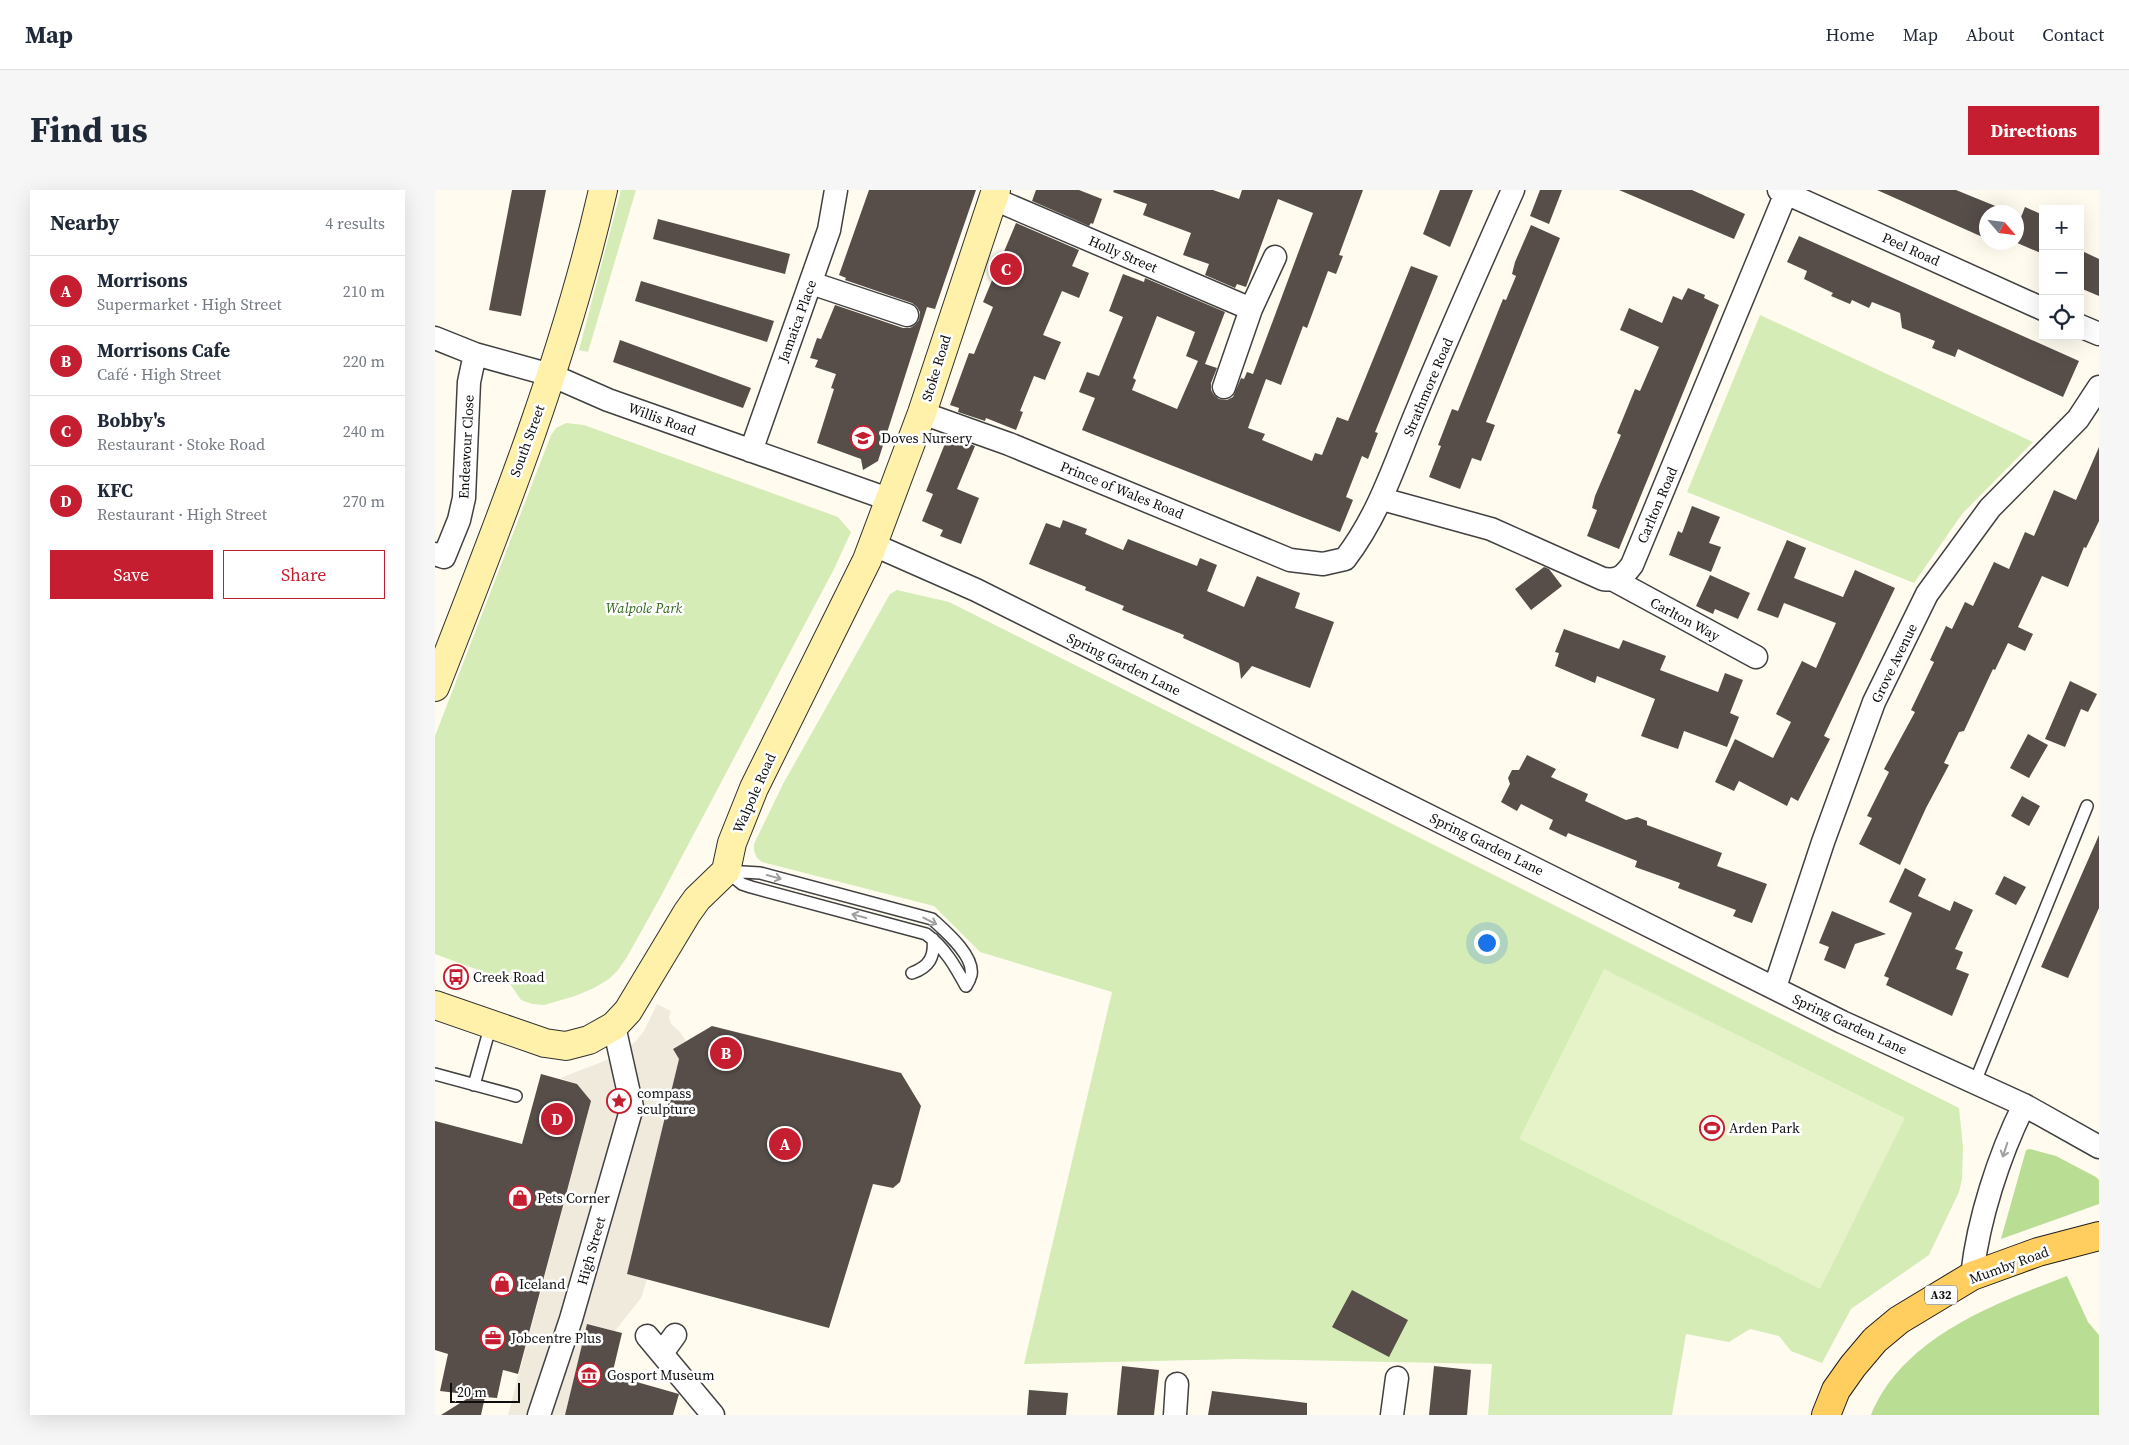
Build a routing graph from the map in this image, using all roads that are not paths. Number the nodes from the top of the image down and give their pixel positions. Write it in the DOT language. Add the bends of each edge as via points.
graph roads {
  1 [pos="603,190"];
  2 [pos="836,190"];
  3 [pos="1513,190"];
  4 [pos="1782,192"];
  5 [pos="995,194"];
  6 [pos="1275,257"];
  7 [pos="811,283"];
  8 [pos="2039,307"];
  9 [pos="1251,309"];
  10 [pos="907,315"];
  11 [pos="2084,328"];
  12 [pos="2099,334"];
  13 [pos="435,338"];
  14 [pos="475,354"];
  15 [pos="551,375"];
  16 [pos="1224,387"];
  17 [pos="2099,387"];
  18 [pos="922,413"];
  19 [pos="751,451"];
  20 [pos="1382,499"];
  21 [pos="891,500"];
  22 [pos="874,545"];
  23 [pos="439,562"];
  24 [pos="1323,564"];
  25 [pos="1614,580"];
  26 [pos="1756,658"];
  27 [pos="435,687"];
  28 [pos="2087,806"];
  29 [pos="726,871"];
  30 [pos="933,939"];
  31 [pos="912,973"];
  32 [pos="1775,988"];
  33 [pos="435,1005"];
  34 [pos="491,1024"];
  35 [pos="615,1026"];
  36 [pos="435,1074"];
  37 [pos="1975,1082"];
  38 [pos="474,1085"];
  39 [pos="516,1096"];
  40 [pos="2024,1105"];
  41 [pos="2099,1147"];
  42 [pos="2099,1236"];
  43 [pos="1972,1276"];
  44 [pos="675,1335"];
  45 [pos="647,1336"];
  46 [pos="662,1353"];
  47 [pos="1397,1378"];
  48 [pos="1177,1384"];
  49 [pos="539,1415"];
  50 [pos="713,1415"];
  51 [pos="1175,1415"];
  52 [pos="1392,1415"];
  53 [pos="1826,1415"];
  1 -- 15 [label="street, South Street" via="587,258"];
  2 -- 7 [label="street, Jamaica Place" via="829,230"];
  3 -- 20 [label="street, Strathmore Road"];
  4 -- 8 [label="street, Peel Road"];
  4 -- 25 [label="street, Carlton Road" via="1632,565 1624,576"];
  5 -- 9 [label="street, Holly Street"];
  5 -- 18 [label="street, Stoke Road"];
  6 -- 9 [label="street"];
  7 -- 10 [label="street"];
  7 -- 19 [label="street, Jamaica Place"];
  9 -- 16 [label="street"];
  11 -- 12 [label="street"];
  13 -- 14 [label="street, Willis Road"];
  14 -- 15 [label="street, Willis Road"];
  14 -- 23 [label="street, Endeavour Close" via="469,382 464,498 459,520"];
  15 -- 19 [label="street, Willis Road" via="608,400"];
  15 -- 27 [label="street, South Street"];
  17 -- 32 [label="street, Grove Avenue" via="2078,420 1990,508 1927,594 1874,702"];
  18 -- 21 [label="street, Stoke Road"];
  18 -- 24 [label="street, Prince of Wales Road" via="1009,444 1290,560"];
  19 -- 21 [label="street, Willis Road"];
  20 -- 24 [label="street, Strathmore Road" via="1359,542 1345,559"];
  20 -- 25 [label="street" via="1491,529 1603,579"];
  21 -- 22 [label="street, Stoke Road"];
  22 -- 29 [label="street, Walpole Road" via="754,788 732,844"];
  22 -- 32 [label="street, Spring Garden Lane" via="976,590"];
  25 -- 26 [label="street, Carlton Way"];
  28 -- 37 [label="lane"];
  30 -- 29 [label="lane, one-way" via="926,934 751,887"];
  29 -- 30 [label="lane, one-way" via="760,873 932,919 953,938 971,965 966,986 947,954"];
  29 -- 35 [label="street" via="697,899"];
  30 -- 31 [label="lane" via="931,960 922,970"];
  32 -- 37 [label="street, Spring Garden Lane"];
  33 -- 34 [label="street"];
  34 -- 35 [label="street" via="545,1043 566,1046 589,1040"];
  34 -- 38 [label="lane"];
  35 -- 49 [label="street, High Street" via="632,1107 571,1319"];
  36 -- 38 [label="lane"];
  37 -- 40 [label="street, Spring Garden Lane"];
  38 -- 39 [label="lane"];
  40 -- 41 [label="street, Spring Garden Lane"];
  40 -- 43 [label="street, one-way" via="1994,1183"];
  42 -- 43 [label="main road, Mumby Road / A32" via="2030,1255"];
  43 -- 53 [label="main road, Mumby Road / A32" via="1899,1320 1875,1340 1836,1390"];
  44 -- 46 [label="street"];
  45 -- 46 [label="street"];
  46 -- 50 [label="street"];
  47 -- 52 [label="street"];
  48 -- 51 [label="street"];
}
